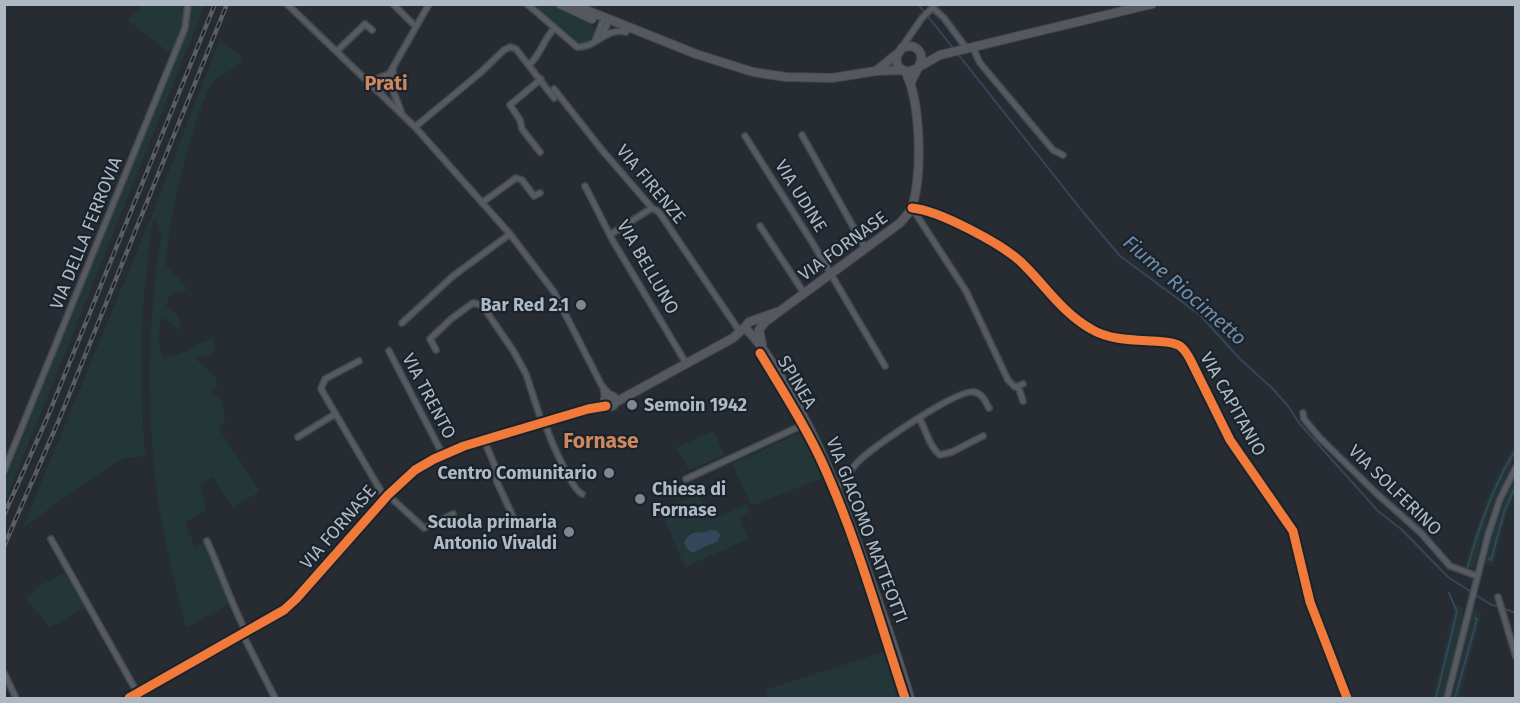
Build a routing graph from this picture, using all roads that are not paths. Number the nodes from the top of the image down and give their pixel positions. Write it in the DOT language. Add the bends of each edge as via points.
graph roads {
  1 [pos="188,4"];
  2 [pos="286,4"];
  3 [pos="393,4"];
  4 [pos="429,4"];
  5 [pos="528,4"];
  6 [pos="560,4"];
  7 [pos="571,4"];
  8 [pos="1152,4"];
  9 [pos="934,7"];
  10 [pos="592,19"];
  11 [pos="606,22"];
  12 [pos="416,26"];
  13 [pos="555,28"];
  14 [pos="372,30"];
  15 [pos="626,32"];
  16 [pos="912,33"];
  17 [pos="600,34"];
  18 [pos="664,42"];
  19 [pos="967,49"];
  20 [pos="337,51"];
  21 [pos="899,51"];
  22 [pos="919,51"];
  23 [pos="940,55"];
  24 [pos="529,65"];
  25 [pos="917,68"];
  26 [pos="876,71"];
  27 [pos="904,71"];
  28 [pos="390,76"];
  29 [pos="364,78"];
  30 [pos="541,79"];
  31 [pos="910,88"];
  32 [pos="554,89"];
  33 [pos="379,92"];
  34 [pos="554,98"];
  35 [pos="404,116"];
  36 [pos="415,127"];
  37 [pos="802,135"];
  38 [pos="745,136"];
  39 [pos="540,152"];
  40 [pos="1063,155"];
  41 [pos="585,186"];
  42 [pos="540,193"];
  43 [pos="483,202"];
  44 [pos="652,208"];
  45 [pos="912,208"];
  46 [pos="760,226"];
  47 [pos="510,234"];
  48 [pos="611,234"];
  49 [pos="865,249"];
  50 [pos="830,274"];
  51 [pos="804,293"];
  52 [pos="402,323"];
  53 [pos="752,329"];
  54 [pos="436,350"];
  55 [pos="389,351"];
  56 [pos="359,361"];
  57 [pos="687,363"];
  58 [pos="885,366"];
  59 [pos="609,400"];
  60 [pos="1023,401"];
  61 [pos="989,408"];
  62 [pos="1303,413"];
  63 [pos="335,414"];
  64 [pos="919,418"];
  65 [pos="544,422"];
  66 [pos="807,423"];
  67 [pos="983,436"];
  68 [pos="298,437"];
  69 [pos="484,440"];
  70 [pos="443,454"];
  71 [pos="1515,467"];
  72 [pos="4,471"];
  73 [pos="686,479"];
  74 [pos="837,489"];
  75 [pos="582,494"];
  76 [pos="386,497"];
  77 [pos="453,514"];
  78 [pos="516,523"];
  79 [pos="51,539"];
  80 [pos="207,541"];
  81 [pos="1477,576"];
  82 [pos="1498,597"];
  83 [pos="245,633"];
  84 [pos="1515,657"];
  85 [pos="4,673"];
  86 [pos="138,694"];
  87 [pos="16,699"];
  88 [pos="129,699"];
  89 [pos="275,699"];
  90 [pos="910,699"];
  91 [pos="1347,699"];
  92 [pos="1447,699"];
  1 -- 72 [label="street, VIA DELLA FERROVIA" via="185,28"];
  2 -- 20 [label="street"];
  3 -- 12 [label="street"];
  4 -- 12 [label="street"];
  5 -- 13 [label="street"];
  6 -- 10 [label="street"];
  7 -- 11 [label="street"];
  8 -- 19 [label="street"];
  9 -- 16 [label="street"];
  9 -- 19 [label="street"];
  10 -- 17 [label="street"];
  11 -- 17 [label="street"];
  11 -- 18 [label="street"];
  12 -- 28 [label="street"];
  13 -- 17 [label="street" via="577,47 587,46"];
  13 -- 24 [label="street" via="539,57"];
  14 -- 20 [label="street" via="364,24"];
  15 -- 17 [label="street"];
  15 -- 18 [label="street"];
  16 -- 21 [label="street"];
  16 -- 22 [label="street"];
  18 -- 26 [label="street" via="764,74 832,78"];
  19 -- 23 [label="street"];
  19 -- 40 [label="street" via="1053,150"];
  20 -- 29 [label="street"];
  21 -- 22 [label="street" via="909,46"];
  21 -- 26 [label="street"];
  21 -- 27 [label="street" via="896,62"];
  22 -- 23 [label="street"];
  22 -- 25 [label="street" via="921,61"];
  23 -- 25 [label="street"];
  24 -- 30 [label="street"];
  24 -- 36 [label="street" via="513,48 504,50"];
  25 -- 27 [label="street"];
  25 -- 31 [label="street, VIA FORNASE"];
  26 -- 27 [label="street"];
  27 -- 31 [label="street, VIA FORNASE"];
  28 -- 29 [label="street"];
  28 -- 33 [label="street"];
  28 -- 35 [label="street"];
  29 -- 33 [label="street"];
  30 -- 34 [label="street"];
  30 -- 39 [label="street" via="510,105"];
  31 -- 45 [label="street, VIA FORNASE" via="919,142"];
  32 -- 44 [label="street, VIA FIRENZE"];
  33 -- 35 [label="street"];
  35 -- 36 [label="street"];
  36 -- 43 [label="street"];
  37 -- 49 [label="street"];
  38 -- 50 [label="street, VIA UDINE"];
  41 -- 48 [label="street, VIA BELLUNO"];
  42 -- 43 [label="street" via="534,196 516,178"];
  43 -- 47 [label="street"];
  44 -- 48 [label="street"];
  44 -- 53 [label="street, VIA FIRENZE"];
  45 -- 49 [label="street, VIA FORNASE" via="900,223"];
  45 -- 60 [label="street" via="963,285 1008,380 1012,385 1020,385"];
  45 -- 91 [label="street, VIA CAPITANIO" via="946,219 1010,252 1059,304 1090,329 1110,337 1173,343 1183,349 1230,440 1293,531 1310,602"];
  46 -- 51 [label="street"];
  47 -- 52 [label="street" via="453,276"];
  47 -- 59 [label="street" via="554,292"];
  48 -- 57 [label="street, VIA BELLUNO"];
  49 -- 50 [label="street, VIA FORNASE"];
  50 -- 51 [label="street, VIA FORNASE"];
  50 -- 58 [label="street, VIA UDINE"];
  51 -- 53 [label="street, VIA FORNASE"];
  53 -- 57 [label="street, VIA FORNASE"];
  53 -- 66 [label="street, VIA GIACOMO MATTEOTTI"];
  54 -- 65 [label="street" via="429,339 460,311 479,303 514,352"];
  55 -- 70 [label="street, VIA TRENTO"];
  56 -- 63 [label="street" via="322,382 321,389"];
  57 -- 59 [label="street, VIA FORNASE" via="630,395"];
  59 -- 65 [label="street, VIA FORNASE"];
  61 -- 64 [label="street" via="982,396 965,392"];
  62 -- 81 [label="street, VIA SOLFERINO" via="1320,438 1421,533 1450,566"];
  63 -- 68 [label="street"];
  63 -- 76 [label="street"];
  64 -- 67 [label="street" via="940,455"];
  64 -- 74 [label="street" via="862,458"];
  65 -- 69 [label="street, VIA FORNASE"];
  65 -- 75 [label="street" via="572,482"];
  66 -- 73 [label="street"];
  66 -- 74 [label="street, VIA GIACOMO MATTEOTTI"];
  69 -- 70 [label="street, VIA FORNASE"];
  69 -- 78 [label="street"];
  70 -- 76 [label="street, VIA FORNASE" via="415,470"];
  71 -- 81 [label="street" via="1495,511"];
  74 -- 90 [label="street, VIA GIACOMO MATTEOTTI"];
  76 -- 77 [label="street" via="424,528"];
  76 -- 83 [label="street, VIA FORNASE" via="291,605"];
  79 -- 86 [label="street"];
  80 -- 83 [label="street"];
  81 -- 92 [label="street"];
  82 -- 84 [label="street"];
  83 -- 86 [label="street, VIA FORNASE"];
  83 -- 89 [label="street"];
  85 -- 87 [label="street"];
  86 -- 88 [label="street, VIA FORNASE"];
}
